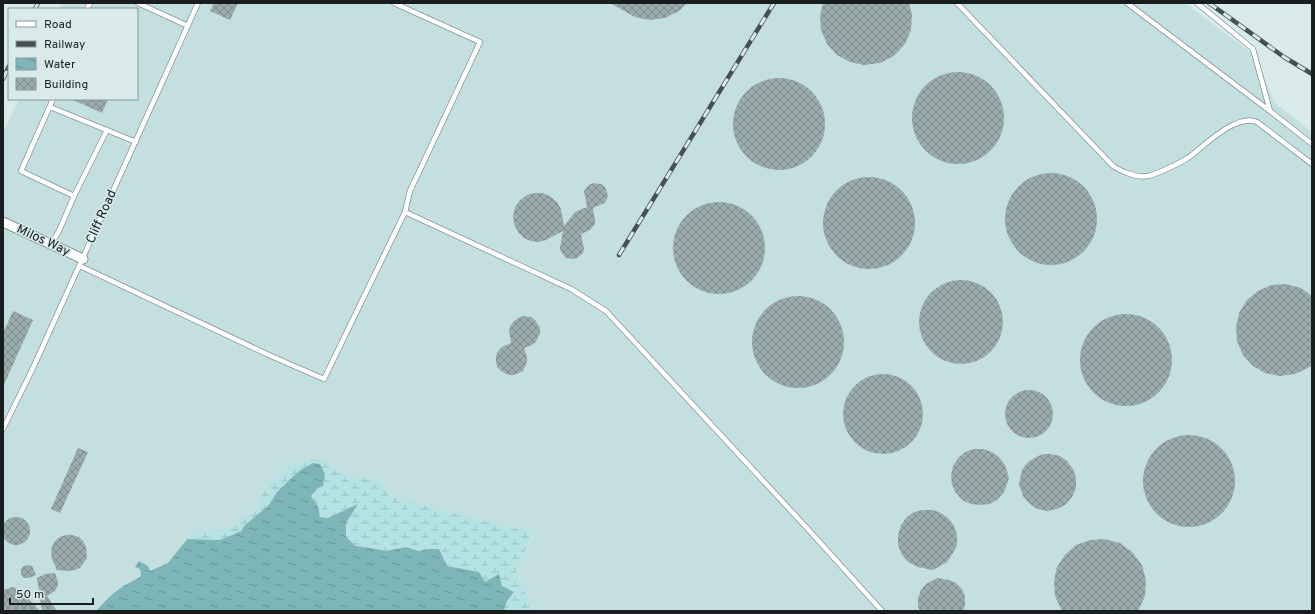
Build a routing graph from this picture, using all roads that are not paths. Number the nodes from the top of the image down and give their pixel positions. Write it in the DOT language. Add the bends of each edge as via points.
graph roads {
  1 [pos="138,3"];
  2 [pos="198,3"];
  3 [pos="394,3"];
  4 [pos="957,3"];
  5 [pos="1127,3"];
  6 [pos="1197,3"];
  7 [pos="188,26"];
  8 [pos="53,100"];
  9 [pos="50,107"];
  10 [pos="1270,111"];
  11 [pos="107,130"];
  12 [pos="136,142"];
  13 [pos="1312,144"];
  14 [pos="1312,164"];
  15 [pos="74,196"];
  16 [pos="405,212"];
  17 [pos="3,222"];
  18 [pos="51,244"];
  19 [pos="82,263"];
  20 [pos="3,429"];
  21 [pos="882,611"];
  1 -- 7 [label="lane"];
  2 -- 7 [label="lane, Cliff Road"];
  3 -- 16 [label="lane" via="480,42 410,191"];
  4 -- 14 [label="lane" via="1112,166 1120,170 1141,176 1156,173 1186,159 1235,123 1249,120 1257,122"];
  5 -- 10 [label="lane"];
  6 -- 10 [label="lane" via="1253,49"];
  7 -- 12 [label="lane, Cliff Road"];
  8 -- 9 [label="lane"];
  9 -- 11 [label="lane"];
  9 -- 15 [label="lane" via="21,171"];
  10 -- 13 [label="lane"];
  11 -- 12 [label="lane"];
  11 -- 15 [label="lane"];
  12 -- 19 [label="lane, Cliff Road"];
  15 -- 18 [label="lane"];
  16 -- 19 [label="lane" via="324,379 271,356"];
  16 -- 21 [label="lane" via="571,289 606,311"];
  17 -- 18 [label="street, Milos Way"];
  18 -- 19 [label="street, Milos Way"];
  19 -- 20 [label="lane, Cliff Road"];
}
